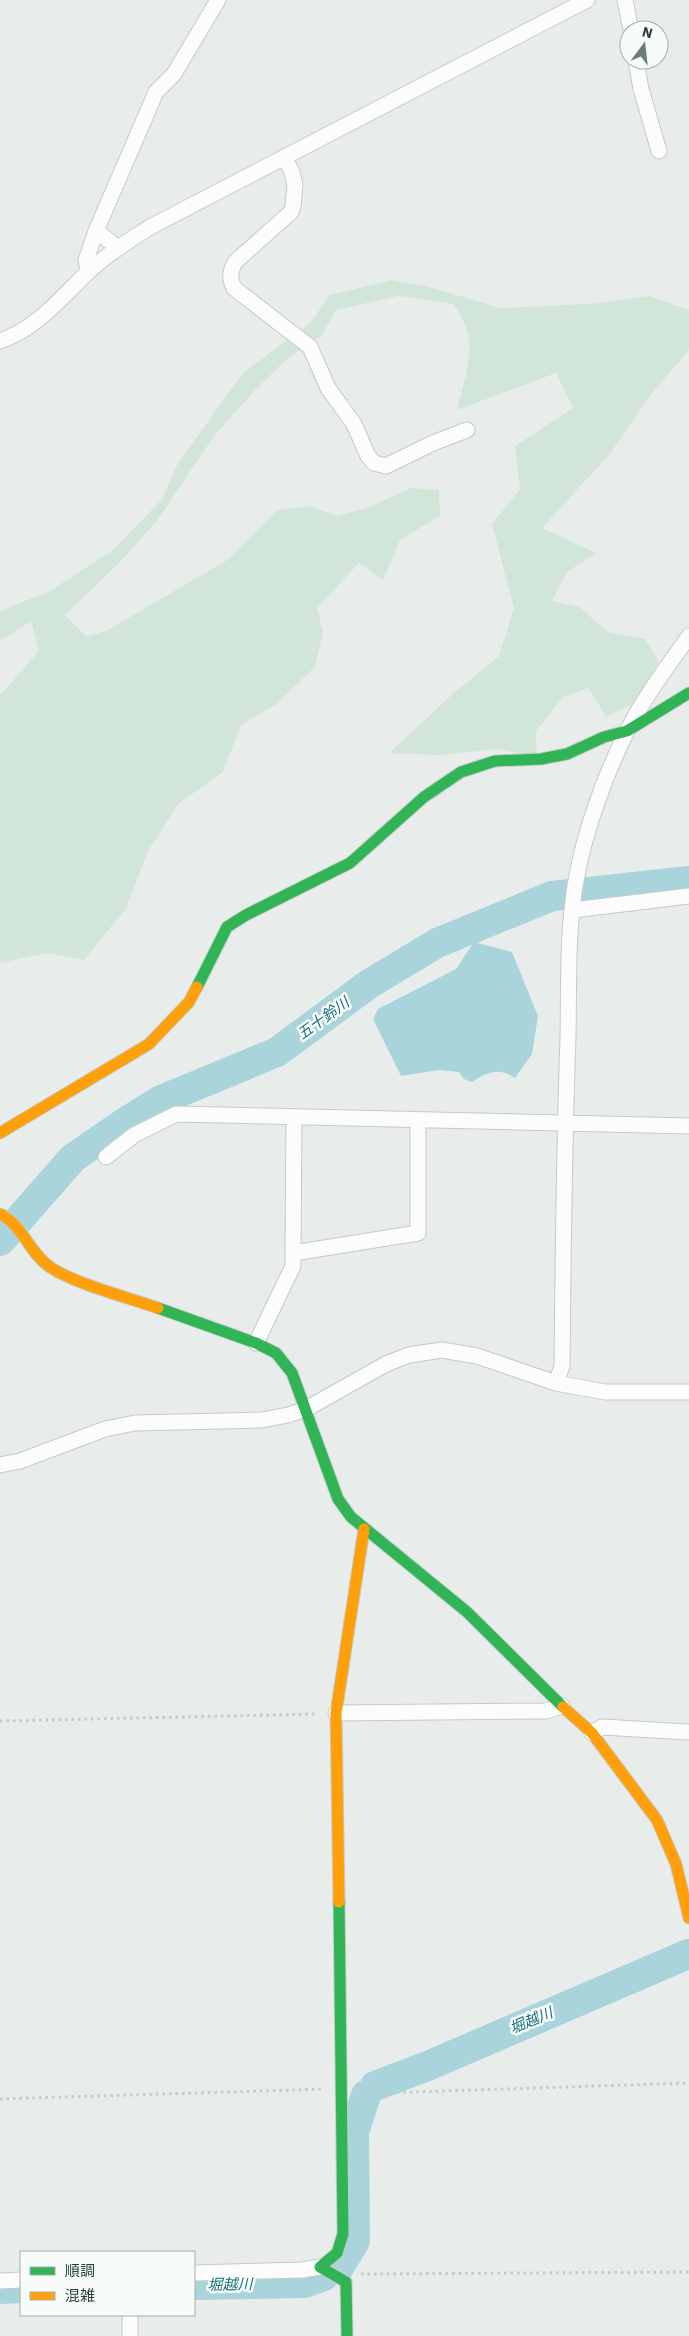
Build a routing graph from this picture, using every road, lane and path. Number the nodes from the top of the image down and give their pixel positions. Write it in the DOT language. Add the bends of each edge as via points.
graph roads {
  1 [pos="218,0"];
  2 [pos="586,0"];
  3 [pos="625,0"];
  4 [pos="629,20"];
  5 [pos="638,70"];
  6 [pos="659,151"];
  7 [pos="284,157"];
  8 [pos="96,231"];
  9 [pos="117,247"];
  10 [pos="88,272"];
  11 [pos="0,341"];
  12 [pos="467,430"];
  13 [pos="689,636"];
  14 [pos="689,693"];
  15 [pos="627,731"];
  16 [pos="689,896"];
  17 [pos="573,905"];
  18 [pos="294,1117"];
  19 [pos="418,1120"];
  20 [pos="565,1123"];
  21 [pos="689,1126"];
  22 [pos="0,1133"];
  23 [pos="106,1157"];
  24 [pos="4,1216"];
  25 [pos="293,1253"];
  26 [pos="256,1342"];
  27 [pos="556,1383"];
  28 [pos="689,1392"];
  29 [pos="306,1408"];
  30 [pos="0,1465"];
  31 [pos="364,1529"];
  32 [pos="562,1706"];
  33 [pos="336,1714"];
  34 [pos="0,1721"];
  35 [pos="689,1732"];
  36 [pos="592,1733"];
  37 [pos="689,1918"];
  38 [pos="320,2267"];
  39 [pos="689,2272"];
  40 [pos="195,2273"];
  41 [pos="20,2280"];
  42 [pos="0,2281"];
  43 [pos="346,2282"];
  44 [pos="130,2316"];
  45 [pos="130,2336"];
  46 [pos="347,2336"];
  1 -- 8 [label="street" via="174,74 156,92"];
  2 -- 7 [label="street"];
  3 -- 4 [label="street"];
  5 -- 6 [label="street"];
  7 -- 9 [label="street"];
  7 -- 12 [label="street" via="295,185 294,206 285,218 235,262 230,270 234,288 310,347 328,388 354,424 368,456 374,462 386,466"];
  8 -- 9 [label="street"];
  8 -- 10 [label="street" via="86,260"];
  9 -- 10 [label="street"];
  10 -- 11 [label="street" via="42,318"];
  13 -- 15 [label="street" via="652,688"];
  14 -- 15 [label="street"];
  15 -- 17 [label="street" via="592,822 575,885"];
  15 -- 22 [label="street" via="604,737 567,754 541,760 495,761 461,772 424,797 350,863 227,927 189,1002 149,1044"];
  16 -- 17 [label="street"];
  17 -- 20 [label="street"];
  18 -- 19 [label="street"];
  18 -- 23 [label="street" via="176,1114 134,1136"];
  18 -- 25 [label="street"];
  19 -- 20 [label="street"];
  19 -- 25 [label="street" via="418,1233"];
  20 -- 21 [label="street"];
  20 -- 27 [label="street" via="562,1366"];
  24 -- 26 [label="street" via="34,1253 50,1267"];
  25 -- 26 [label="street" via="293,1266"];
  26 -- 29 [label="street" via="276,1353 292,1373"];
  27 -- 28 [label="street" via="605,1392"];
  27 -- 29 [label="street" via="477,1356 442,1350 409,1355 386,1364"];
  29 -- 30 [label="street" via="262,1420 135,1423 106,1429 20,1461"];
  29 -- 31 [label="street" via="338,1499"];
  31 -- 32 [label="street" via="467,1612"];
  31 -- 33 [label="street"];
  32 -- 33 [label="street" via="546,1711"];
  32 -- 36 [label="street"];
  33 -- 34 [label="path"];
  33 -- 38 [label="street" via="343,2234 336,2253"];
  35 -- 36 [label="street" via="602,1727"];
  36 -- 37 [label="street" via="657,1820 676,1864"];
  38 -- 40 [label="street"];
  38 -- 43 [label="street"];
  39 -- 43 [label="path" via="356,2274"];
  41 -- 42 [label="street"];
  43 -- 46 [label="street"];
  44 -- 45 [label="street"];
}
